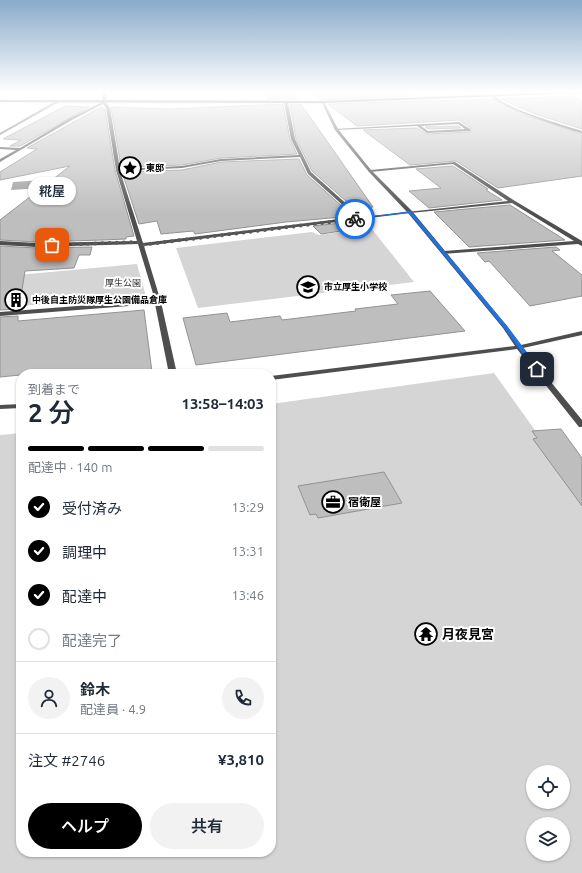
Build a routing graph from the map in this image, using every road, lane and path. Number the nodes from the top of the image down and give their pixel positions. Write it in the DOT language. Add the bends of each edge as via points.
graph roads {
  1 [pos="49,133"];
  2 [pos="112,133"];
  3 [pos="292,133"];
  4 [pos="339,133"];
  5 [pos="0,148"];
  6 [pos="22,149"];
  7 [pos="300,156"];
  8 [pos="0,161"];
  9 [pos="118,170"];
  10 [pos="370,171"];
  11 [pos="513,202"];
  12 [pos="410,212"];
  13 [pos="361,219"];
  14 [pos="0,243"];
  15 [pos="141,243"];
  16 [pos="581,243"];
  17 [pos="444,253"];
  18 [pos="158,302"];
  19 [pos="0,314"];
  20 [pos="582,333"];
  21 [pos="519,347"];
  22 [pos="172,369"];
  23 [pos="276,377"];
  24 [pos="16,406"];
  25 [pos="0,407"];
  26 [pos="582,425"];
  1 -- 6 [label="street"];
  2 -- 9 [label="street"];
  3 -- 7 [label="street"];
  4 -- 10 [label="street"];
  5 -- 6 [label="street"];
  6 -- 8 [label="street"];
  7 -- 9 [label="street" via="221,160 182,167"];
  7 -- 13 [label="street" via="309,173"];
  9 -- 15 [label="street"];
  10 -- 11 [label="street" via="454,163"];
  10 -- 12 [label="street"];
  11 -- 12 [label="street"];
  11 -- 16 [label="street"];
  12 -- 13 [label="street"];
  12 -- 17 [label="street"];
  13 -- 15 [label="street"];
  14 -- 15 [label="street"];
  15 -- 18 [label="street"];
  16 -- 17 [label="street"];
  17 -- 21 [label="street"];
  18 -- 19 [label="street"];
  18 -- 22 [label="street"];
  20 -- 21 [label="street"];
  21 -- 23 [label="street"];
  21 -- 26 [label="street"];
  24 -- 25 [label="street"];
}
